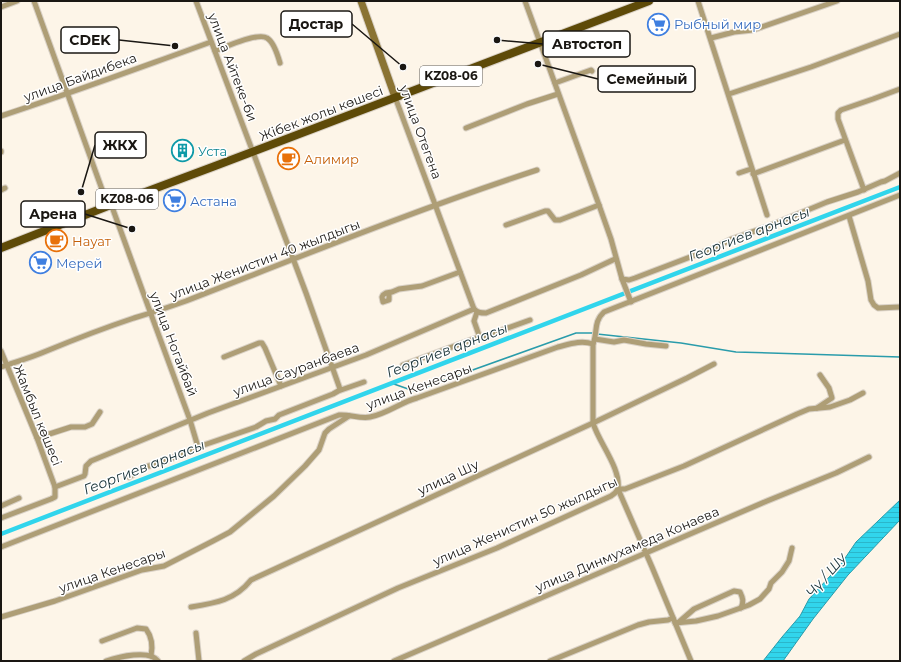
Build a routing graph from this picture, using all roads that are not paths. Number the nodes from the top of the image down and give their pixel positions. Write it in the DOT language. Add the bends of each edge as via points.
graph roads {
  1 [pos="17,1"];
  2 [pos="34,1"];
  3 [pos="196,1"];
  4 [pos="360,1"];
  5 [pos="525,1"];
  6 [pos="649,1"];
  7 [pos="698,1"];
  8 [pos="837,1"];
  9 [pos="1,7"];
  10 [pos="900,34"];
  11 [pos="711,38"];
  12 [pos="212,42"];
  13 [pos="539,42"];
  14 [pos="215,51"];
  15 [pos="280,63"];
  16 [pos="592,71"];
  17 [pos="555,83"];
  18 [pos="900,89"];
  19 [pos="68,94"];
  20 [pos="558,94"];
  21 [pos="728,94"];
  22 [pos="395,97"];
  23 [pos="1,116"];
  24 [pos="466,128"];
  25 [pos="845,140"];
  26 [pos="253,152"];
  27 [pos="537,170"];
  28 [pos="752,172"];
  29 [pos="739,173"];
  30 [pos="900,173"];
  31 [pos="864,190"];
  32 [pos="900,195"];
  33 [pos="110,205"];
  34 [pos="435,205"];
  35 [pos="599,205"];
  36 [pos="767,215"];
  37 [pos="45,216"];
  38 [pos="849,216"];
  39 [pos="506,225"];
  40 [pos="50,229"];
  41 [pos="2,246"];
  42 [pos="293,258"];
  43 [pos="615,259"];
  44 [pos="460,272"];
  45 [pos="622,281"];
  46 [pos="389,293"];
  47 [pos="631,302"];
  48 [pos="900,307"];
  49 [pos="476,311"];
  50 [pos="150,313"];
  51 [pos="530,320"];
  52 [pos="479,337"];
  53 [pos="595,339"];
  54 [pos="593,344"];
  55 [pos="666,346"];
  56 [pos="1,351"];
  57 [pos="224,357"];
  58 [pos="714,364"];
  59 [pos="403,365"];
  60 [pos="4,366"];
  61 [pos="332,366"];
  62 [pos="820,375"];
  63 [pos="364,382"];
  64 [pos="281,386"];
  65 [pos="340,390"];
  66 [pos="863,393"];
  67 [pos="817,408"];
  68 [pos="100,412"];
  69 [pos="349,416"];
  70 [pos="190,420"];
  71 [pos="592,423"];
  72 [pos="37,438"];
  73 [pos="198,447"];
  74 [pos="869,457"];
  75 [pos="129,477"];
  76 [pos="55,487"];
  77 [pos="618,489"];
  78 [pos="19,498"];
  79 [pos="1,506"];
  80 [pos="1,518"];
  81 [pos="1,547"];
  82 [pos="792,548"];
  83 [pos="646,553"];
  84 [pos="191,607"];
  85 [pos="741,608"];
  86 [pos="1,617"];
  87 [pos="674,621"];
  88 [pos="196,633"];
  89 [pos="102,641"];
  90 [pos="151,656"];
  91 [pos="106,661"];
  92 [pos="158,661"];
  93 [pos="199,661"];
  94 [pos="244,661"];
  95 [pos="394,661"];
  96 [pos="550,661"];
  97 [pos="690,661"];
  1 -- 9 [label="street"];
  2 -- 19 [label="street, улица Ногайбай"];
  3 -- 12 [label="street, улица Айтеке-би"];
  4 -- 22 [label="main road, улица Отегена"];
  5 -- 13 [label="street"];
  6 -- 13 [label="highway, Жібек жолы көшесі / KZ08-06"];
  7 -- 11 [label="street"];
  8 -- 11 [label="street" via="753,30"];
  10 -- 21 [label="street"];
  11 -- 21 [label="street"];
  12 -- 14 [label="street, улица Айтеке-би"];
  12 -- 19 [label="street, улица Байдибека"];
  13 -- 17 [label="street"];
  13 -- 22 [label="highway, Жібек жолы көшесі / KZ08-06"];
  14 -- 15 [label="street" via="252,38 265,37 270,41"];
  14 -- 26 [label="street, улица Айтеке-би"];
  16 -- 17 [label="street"];
  17 -- 20 [label="street"];
  18 -- 25 [label="street" via="841,110 838,119"];
  19 -- 23 [label="street, улица Байдибека"];
  19 -- 33 [label="street, улица Ногайбай"];
  20 -- 24 [label="street"];
  20 -- 35 [label="street"];
  21 -- 28 [label="street"];
  22 -- 26 [label="highway, Жібек жолы көшесі / KZ08-06"];
  22 -- 34 [label="street, улица Отегена"];
  25 -- 28 [label="street"];
  25 -- 31 [label="street"];
  26 -- 33 [label="highway, Жібек жолы көшесі / KZ08-06"];
  26 -- 42 [label="street, улица Айтеке-би"];
  27 -- 34 [label="street, улица Женистин 40 жылдыгы"];
  28 -- 29 [label="street"];
  28 -- 36 [label="street"];
  30 -- 31 [label="street"];
  31 -- 45 [label="street"];
  32 -- 38 [label="street"];
  33 -- 40 [label="highway, Жібек жолы көшесі / KZ08-06"];
  33 -- 50 [label="street, улица Ногайбай"];
  34 -- 42 [label="street, улица Женистин 40 жылдыгы"];
  34 -- 44 [label="street, улица Отегена"];
  35 -- 39 [label="street" via="560,220 555,220 548,211 544,211"];
  35 -- 43 [label="street"];
  37 -- 40 [label="street"];
  38 -- 47 [label="street"];
  38 -- 48 [label="street" via="871,300 878,308"];
  40 -- 41 [label="highway, Жібек жолы көшесі / KZ08-06"];
  42 -- 50 [label="street, улица Женистин 40 жылдыгы"];
  42 -- 61 [label="street, улица Айтеке-би"];
  43 -- 45 [label="street"];
  43 -- 49 [label="street, улица Сауранбаева" via="486,313"];
  44 -- 46 [label="street" via="422,286"];
  44 -- 49 [label="street, улица Отегена"];
  45 -- 47 [label="street"];
  47 -- 53 [label="street" via="604,312 599,317"];
  49 -- 52 [label="street" via="474,321"];
  49 -- 61 [label="street, улица Сауранбаева"];
  50 -- 60 [label="street, улица Женистин 40 жылдыгы"];
  50 -- 70 [label="street, улица Ногайбай"];
  51 -- 52 [label="street" via="483,338"];
  52 -- 59 [label="street"];
  53 -- 54 [label="street"];
  53 -- 55 [label="street"];
  54 -- 69 [label="street, улица Кенесары" via="580,342 558,347 408,401 379,415"];
  54 -- 71 [label="street"];
  56 -- 60 [label="street, Жамбыл көшесі"];
  57 -- 64 [label="street" via="262,343"];
  58 -- 71 [label="street, улица Шу"];
  60 -- 72 [label="street, Жамбыл көшесі"];
  61 -- 64 [label="street, улица Сауранбаева"];
  61 -- 65 [label="street, улица Айтеке-би"];
  62 -- 67 [label="street" via="830,388 832,398"];
  63 -- 65 [label="street"];
  64 -- 70 [label="street, улица Сауранбаева"];
  65 -- 73 [label="street" via="256,427"];
  66 -- 67 [label="street, улица Женистин 50 жылдыгы" via="824,409"];
  67 -- 77 [label="street, улица Женистин 50 жылдыгы" via="797,414 684,466 625,489"];
  68 -- 72 [label="street" via="92,424 85,427 71,427"];
  69 -- 81 [label="street" via="339,415"];
  69 -- 86 [label="street, улица Кенесары" via="325,433 319,450 305,466 274,496 230,532 164,566 142,570"];
  70 -- 73 [label="street, улица Ногайбай"];
  70 -- 76 [label="street, улица Сауранбаева" via="91,461 86,466 84,476"];
  71 -- 77 [label="street" via="617,475"];
  71 -- 84 [label="street, улица Шу" via="251,580 239,593 227,599"];
  72 -- 76 [label="street, Жамбыл көшесі"];
  73 -- 75 [label="street" via="145,467"];
  74 -- 83 [label="street, улица Динмухамеда Конаева"];
  76 -- 80 [label="street" via="55,497"];
  77 -- 83 [label="street"];
  77 -- 94 [label="street, улица Женистин 50 жылдыгы" via="611,496 497,548 398,588"];
  78 -- 79 [label="street"];
  82 -- 85 [label="street" via="789,561 765,594 754,603"];
  83 -- 87 [label="street"];
  83 -- 95 [label="street, улица Динмухамеда Конаева"];
  85 -- 87 [label="street" via="696,621"];
  85 -- 87 [label="street" via="743,598 740,592 734,591 694,609 680,621"];
  87 -- 96 [label="street" via="638,625"];
  87 -- 97 [label="street"];
  88 -- 93 [label="street"];
  89 -- 90 [label="street" via="137,628 146,629 152,643"];
  90 -- 91 [label="street" via="118,657"];
  90 -- 92 [label="street"];
}
